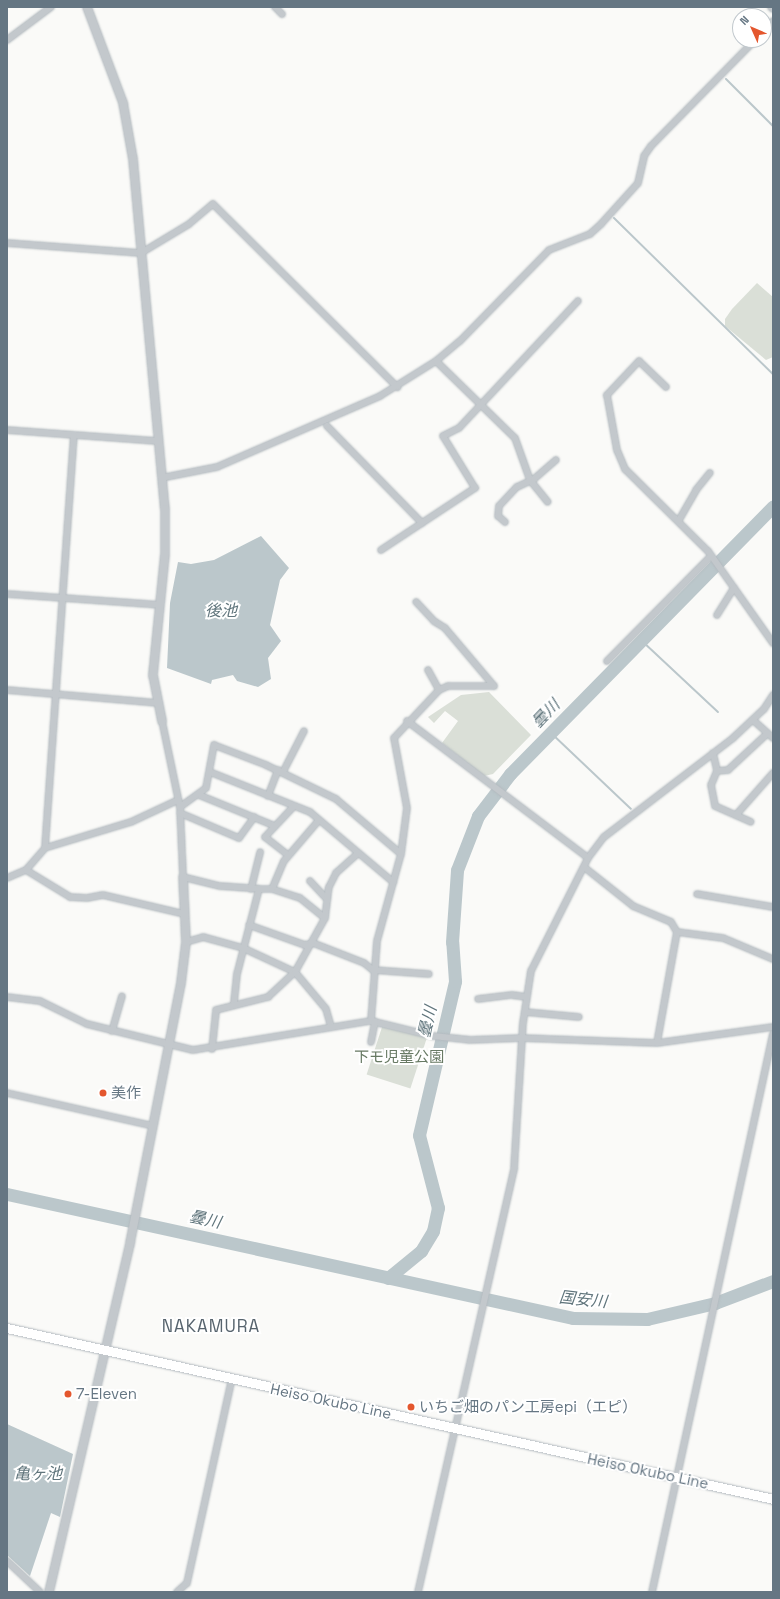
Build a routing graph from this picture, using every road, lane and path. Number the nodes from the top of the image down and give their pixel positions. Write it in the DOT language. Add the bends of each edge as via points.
graph roads {
  1 [pos="51,7"];
  2 [pos="87,7"];
  3 [pos="275,7"];
  4 [pos="282,14"];
  5 [pos="7,40"];
  6 [pos="747,48"];
  7 [pos="7,243"];
  8 [pos="141,253"];
  9 [pos="578,301"];
  10 [pos="436,361"];
  11 [pos="397,387"];
  12 [pos="666,387"];
  13 [pos="481,405"];
  14 [pos="327,426"];
  15 [pos="7,430"];
  16 [pos="74,436"];
  17 [pos="157,441"];
  18 [pos="556,460"];
  19 [pos="710,473"];
  20 [pos="161,478"];
  21 [pos="530,480"];
  22 [pos="548,502"];
  23 [pos="679,520"];
  24 [pos="505,522"];
  25 [pos="422,523"];
  26 [pos="381,550"];
  27 [pos="712,557"];
  28 [pos="734,588"];
  29 [pos="7,594"];
  30 [pos="62,598"];
  31 [pos="416,602"];
  32 [pos="159,604"];
  33 [pos="717,615"];
  34 [pos="773,643"];
  35 [pos="607,661"];
  36 [pos="428,670"];
  37 [pos="7,690"];
  38 [pos="439,690"];
  39 [pos="55,694"];
  40 [pos="773,695"];
  41 [pos="158,703"];
  42 [pos="753,720"];
  43 [pos="162,721"];
  44 [pos="407,721"];
  45 [pos="304,731"];
  46 [pos="768,734"];
  47 [pos="773,738"];
  48 [pos="713,753"];
  49 [pos="280,771"];
  50 [pos="717,771"];
  51 [pos="210,772"];
  52 [pos="773,773"];
  53 [pos="199,795"];
  54 [pos="268,796"];
  55 [pos="178,800"];
  56 [pos="294,806"];
  57 [pos="180,810"];
  58 [pos="736,815"];
  59 [pos="254,817"];
  60 [pos="319,820"];
  61 [pos="750,822"];
  62 [pos="275,826"];
  63 [pos="45,848"];
  64 [pos="260,852"];
  65 [pos="358,853"];
  66 [pos="401,854"];
  67 [pos="288,855"];
  68 [pos="588,858"];
  69 [pos="584,867"];
  70 [pos="26,870"];
  71 [pos="183,877"];
  72 [pos="7,878"];
  73 [pos="310,881"];
  74 [pos="392,882"];
  75 [pos="251,889"];
  76 [pos="272,889"];
  77 [pos="258,890"];
  78 [pos="697,894"];
  79 [pos="327,899"];
  80 [pos="773,907"];
  81 [pos="184,914"];
  82 [pos="325,918"];
  83 [pos="249,925"];
  84 [pos="677,932"];
  85 [pos="186,942"];
  86 [pos="313,943"];
  87 [pos="243,948"];
  88 [pos="773,959"];
  89 [pos="373,970"];
  90 [pos="295,972"];
  91 [pos="430,974"];
  92 [pos="122,996"];
  93 [pos="7,997"];
  94 [pos="527,997"];
  95 [pos="478,999"];
  96 [pos="234,1004"];
  97 [pos="525,1012"];
  98 [pos="579,1017"];
  99 [pos="373,1021"];
  100 [pos="331,1026"];
  101 [pos="773,1027"];
  102 [pos="112,1031"];
  103 [pos="773,1034"];
  104 [pos="522,1038"];
  105 [pos="371,1042"];
  106 [pos="170,1043"];
  107 [pos="656,1043"];
  108 [pos="212,1049"];
  109 [pos="7,1093"];
  110 [pos="153,1126"];
  111 [pos="7,1328"];
  112 [pos="106,1349"];
  113 [pos="232,1379"];
  114 [pos="455,1428"];
  115 [pos="677,1477"];
  116 [pos="773,1499"];
  117 [pos="7,1561"];
  118 [pos="40,1592"];
  119 [pos="49,1592"];
  120 [pos="177,1592"];
  121 [pos="418,1592"];
  122 [pos="652,1592"];
  1 -- 5 [label="street"];
  2 -- 8 [label="street" via="129,126"];
  3 -- 4 [label="street"];
  6 -- 10 [label="street" via="651,146 644,156 638,183 601,224 590,234 549,250 460,341"];
  7 -- 8 [label="street"];
  8 -- 11 [label="street" via="154,248 213,204"];
  8 -- 17 [label="street"];
  9 -- 13 [label="street"];
  10 -- 11 [label="street"];
  10 -- 13 [label="street"];
  11 -- 20 [label="street" via="217,467"];
  12 -- 23 [label="street" via="639,361 607,394 617,450 625,469"];
  13 -- 21 [label="street" via="515,438"];
  13 -- 25 [label="street" via="459,428 443,436 475,488"];
  14 -- 25 [label="street"];
  15 -- 16 [label="street"];
  16 -- 17 [label="street"];
  16 -- 30 [label="street"];
  17 -- 20 [label="street"];
  18 -- 21 [label="street"];
  19 -- 23 [label="street" via="696,490"];
  20 -- 32 [label="street" via="165,554"];
  21 -- 22 [label="street"];
  21 -- 24 [label="street" via="518,487 499,506 498,516"];
  23 -- 27 [label="street"];
  25 -- 26 [label="street"];
  27 -- 28 [label="street"];
  27 -- 35 [label="street"];
  28 -- 33 [label="street"];
  28 -- 34 [label="street"];
  29 -- 30 [label="street"];
  30 -- 32 [label="street"];
  30 -- 39 [label="street"];
  31 -- 38 [label="street" via="445,628 494,686 448,686"];
  32 -- 41 [label="street" via="153,675"];
  36 -- 38 [label="street"];
  37 -- 39 [label="street"];
  38 -- 44 [label="street"];
  39 -- 41 [label="street"];
  39 -- 63 [label="street"];
  40 -- 42 [label="street"];
  41 -- 43 [label="street"];
  42 -- 46 [label="street"];
  42 -- 48 [label="street"];
  43 -- 55 [label="street"];
  44 -- 66 [label="street" via="394,738 407,808"];
  44 -- 68 [label="street"];
  45 -- 49 [label="street"];
  46 -- 47 [label="street"];
  46 -- 50 [label="street" via="728,770"];
  48 -- 50 [label="street"];
  48 -- 68 [label="street" via="604,837"];
  49 -- 51 [label="street" via="214,745"];
  49 -- 54 [label="street"];
  49 -- 66 [label="street" via="336,799"];
  50 -- 58 [label="street" via="711,785 715,806"];
  51 -- 53 [label="street" via="206,788"];
  51 -- 54 [label="street"];
  52 -- 58 [label="street"];
  53 -- 57 [label="street"];
  53 -- 59 [label="street"];
  54 -- 56 [label="street"];
  55 -- 57 [label="street"];
  55 -- 63 [label="street" via="130,822"];
  56 -- 60 [label="street"];
  56 -- 62 [label="street"];
  57 -- 59 [label="street" via="239,838"];
  57 -- 71 [label="street"];
  58 -- 61 [label="street"];
  59 -- 62 [label="street"];
  60 -- 65 [label="street"];
  60 -- 67 [label="street"];
  62 -- 67 [label="street" via="265,837"];
  63 -- 70 [label="street"];
  64 -- 75 [label="street"];
  65 -- 74 [label="street"];
  65 -- 79 [label="street" via="336,872"];
  66 -- 74 [label="street"];
  67 -- 76 [label="street"];
  68 -- 69 [label="street"];
  69 -- 84 [label="street" via="629,903 671,922"];
  69 -- 94 [label="street" via="531,971"];
  70 -- 72 [label="street"];
  70 -- 81 [label="street" via="70,897 87,898 103,895"];
  71 -- 75 [label="street"];
  71 -- 81 [label="street"];
  73 -- 79 [label="street"];
  74 -- 89 [label="street" via="377,941"];
  75 -- 77 [label="street"];
  76 -- 77 [label="street"];
  76 -- 82 [label="street" via="300,898"];
  77 -- 83 [label="street"];
  78 -- 80 [label="street"];
  79 -- 82 [label="street"];
  81 -- 85 [label="street"];
  82 -- 86 [label="street"];
  83 -- 86 [label="street" via="305,945"];
  83 -- 87 [label="street"];
  84 -- 88 [label="street" via="722,938"];
  84 -- 107 [label="street"];
  85 -- 87 [label="street" via="203,937"];
  85 -- 106 [label="street"];
  86 -- 89 [label="street" via="364,963"];
  86 -- 90 [label="street"];
  87 -- 90 [label="street"];
  87 -- 96 [label="street"];
  89 -- 91 [label="street"];
  89 -- 99 [label="street"];
  90 -- 96 [label="street" via="268,997"];
  90 -- 100 [label="street" via="326,1009"];
  92 -- 102 [label="street"];
  93 -- 102 [label="street" via="40,1001 86,1024"];
  94 -- 95 [label="street" via="512,995"];
  94 -- 97 [label="street"];
  96 -- 108 [label="street" via="216,1010"];
  97 -- 98 [label="street"];
  97 -- 104 [label="street"];
  99 -- 100 [label="street"];
  99 -- 104 [label="street" via="445,1038"];
  99 -- 105 [label="street"];
  100 -- 108 [label="street"];
  101 -- 107 [label="street"];
  102 -- 106 [label="street"];
  103 -- 115 [label="street"];
  104 -- 107 [label="street"];
  104 -- 114 [label="street" via="514,1169"];
  106 -- 108 [label="street" via="193,1050"];
  106 -- 110 [label="street"];
  109 -- 110 [label="street"];
  110 -- 112 [label="street"];
  111 -- 112 [label="main road, Heiso Okubo Line"];
  112 -- 113 [label="main road, Heiso Okubo Line"];
  112 -- 119 [label="street"];
  113 -- 114 [label="main road, Heiso Okubo Line"];
  113 -- 120 [label="street" via="187,1583"];
  114 -- 115 [label="main road, Heiso Okubo Line"];
  114 -- 121 [label="street"];
  115 -- 116 [label="main road, Heiso Okubo Line"];
  115 -- 122 [label="street"];
  117 -- 118 [label="street"];
}
